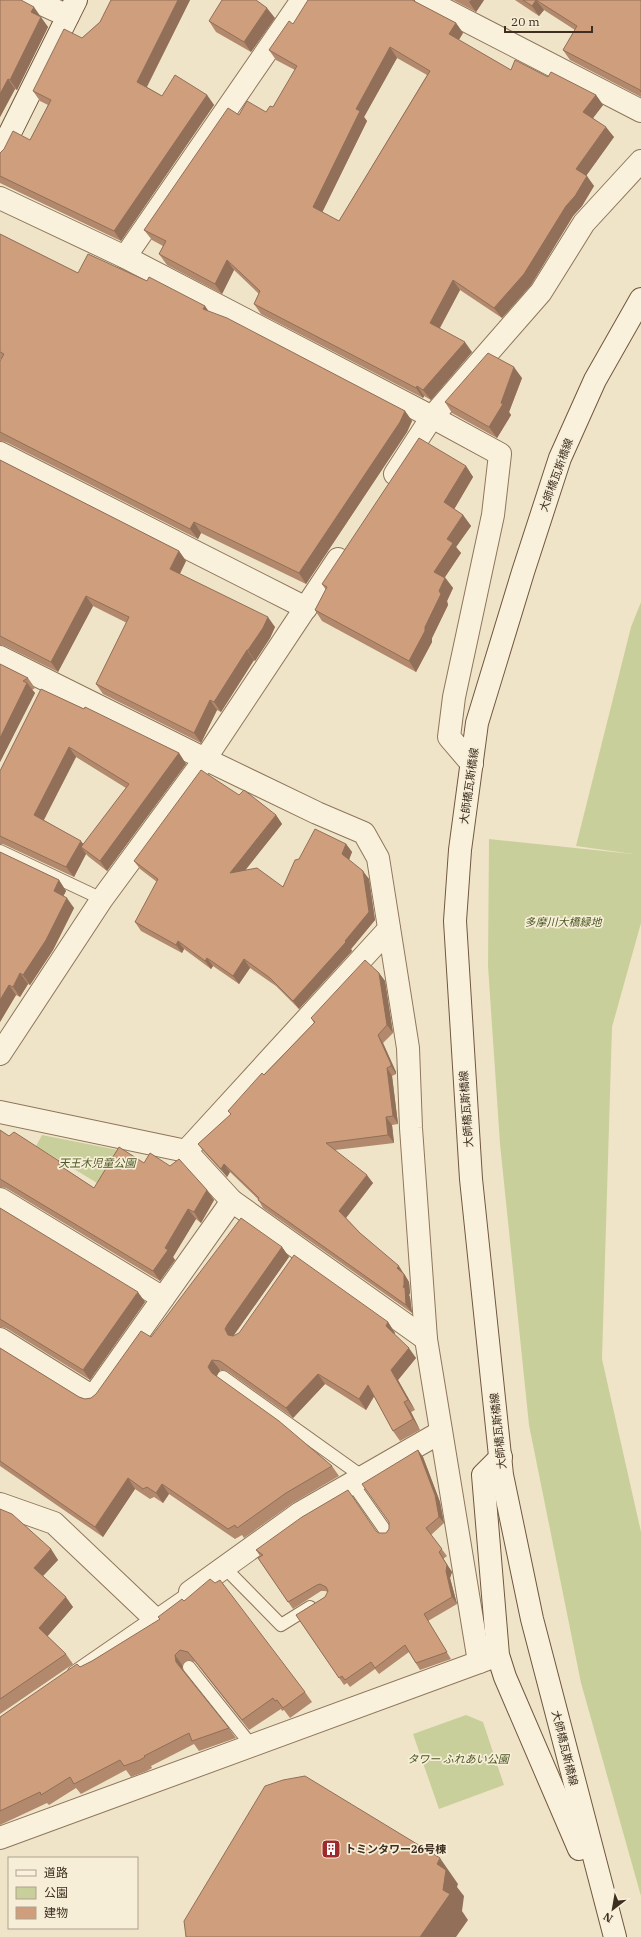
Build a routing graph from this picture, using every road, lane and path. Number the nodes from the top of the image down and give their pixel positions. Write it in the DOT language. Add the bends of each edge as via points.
graph roads {
  1 [pos="33,0"];
  2 [pos="302,0"];
  3 [pos="426,0"];
  4 [pos="72,8"];
  5 [pos="641,111"];
  6 [pos="0,153"];
  7 [pos="641,161"];
  8 [pos="0,198"];
  9 [pos="125,257"];
  10 [pos="641,299"];
  11 [pos="432,417"];
  12 [pos="0,454"];
  13 [pos="382,493"];
  14 [pos="348,544"];
  15 [pos="306,608"];
  16 [pos="0,657"];
  17 [pos="205,759"];
  18 [pos="472,764"];
  19 [pos="0,851"];
  20 [pos="102,899"];
  21 [pos="389,928"];
  22 [pos="0,1054"];
  23 [pos="0,1112"];
  24 [pos="186,1150"];
  25 [pos="0,1199"];
  26 [pos="232,1201"];
  27 [pos="163,1298"];
  28 [pos="426,1338"];
  29 [pos="0,1339"];
  30 [pos="224,1377"];
  31 [pos="441,1432"];
  32 [pos="501,1457"];
  33 [pos="357,1480"];
  34 [pos="0,1504"];
  35 [pos="387,1533"];
  36 [pos="224,1567"];
  37 [pos="190,1592"];
  38 [pos="319,1601"];
  39 [pos="154,1618"];
  40 [pos="489,1659"];
  41 [pos="189,1667"];
  42 [pos="64,1679"];
  43 [pos="252,1746"];
  44 [pos="0,1838"];
  45 [pos="614,1935"];
  1 -- 4 [label="street"];
  2 -- 9 [label="street"];
  3 -- 5 [label="street"];
  4 -- 6 [label="street"];
  7 -- 11 [label="street" via="584,222 541,292"];
  8 -- 9 [label="street"];
  9 -- 11 [label="street"];
  10 -- 18 [label="street, 大師橋瓦斯橋線" via="595,380 560,458 477,723"];
  11 -- 13 [label="street"];
  11 -- 18 [label="street" via="500,454 493,515 454,697 449,737"];
  12 -- 15 [label="street"];
  14 -- 15 [label="street"];
  15 -- 17 [label="street"];
  16 -- 17 [label="street" via="46,688"];
  17 -- 20 [label="street"];
  17 -- 21 [label="street" via="317,813 368,828 378,858"];
  18 -- 32 [label="street, 大師橋瓦斯橋線" via="460,850 455,921 471,1179"];
  19 -- 20 [label="lane"];
  20 -- 22 [label="street"];
  21 -- 24 [label="street"];
  21 -- 28 [label="street" via="408,1048"];
  23 -- 24 [label="street"];
  24 -- 26 [label="street"];
  25 -- 27 [label="street"];
  26 -- 27 [label="street"];
  26 -- 28 [label="street" via="298,1257"];
  27 -- 29 [label="street" via="94,1397"];
  28 -- 31 [label="street"];
  30 -- 33 [label="lane"];
  31 -- 33 [label="street"];
  31 -- 40 [label="street"];
  32 -- 40 [label="street" via="483,1475"];
  32 -- 45 [label="street, 大師橋瓦斯橋線" via="502,1475 532,1619"];
  33 -- 35 [label="lane"];
  33 -- 36 [label="street" via="300,1513"];
  34 -- 39 [label="street" via="54,1523"];
  36 -- 37 [label="street"];
  36 -- 38 [label="lane" via="281,1625"];
  37 -- 39 [label="lane"];
  39 -- 42 [label="lane"];
  40 -- 43 [label="street"];
  40 -- 45 [label="street" via="505,1677 555,1789"];
  41 -- 43 [label="lane"];
  43 -- 44 [label="street"];
}
